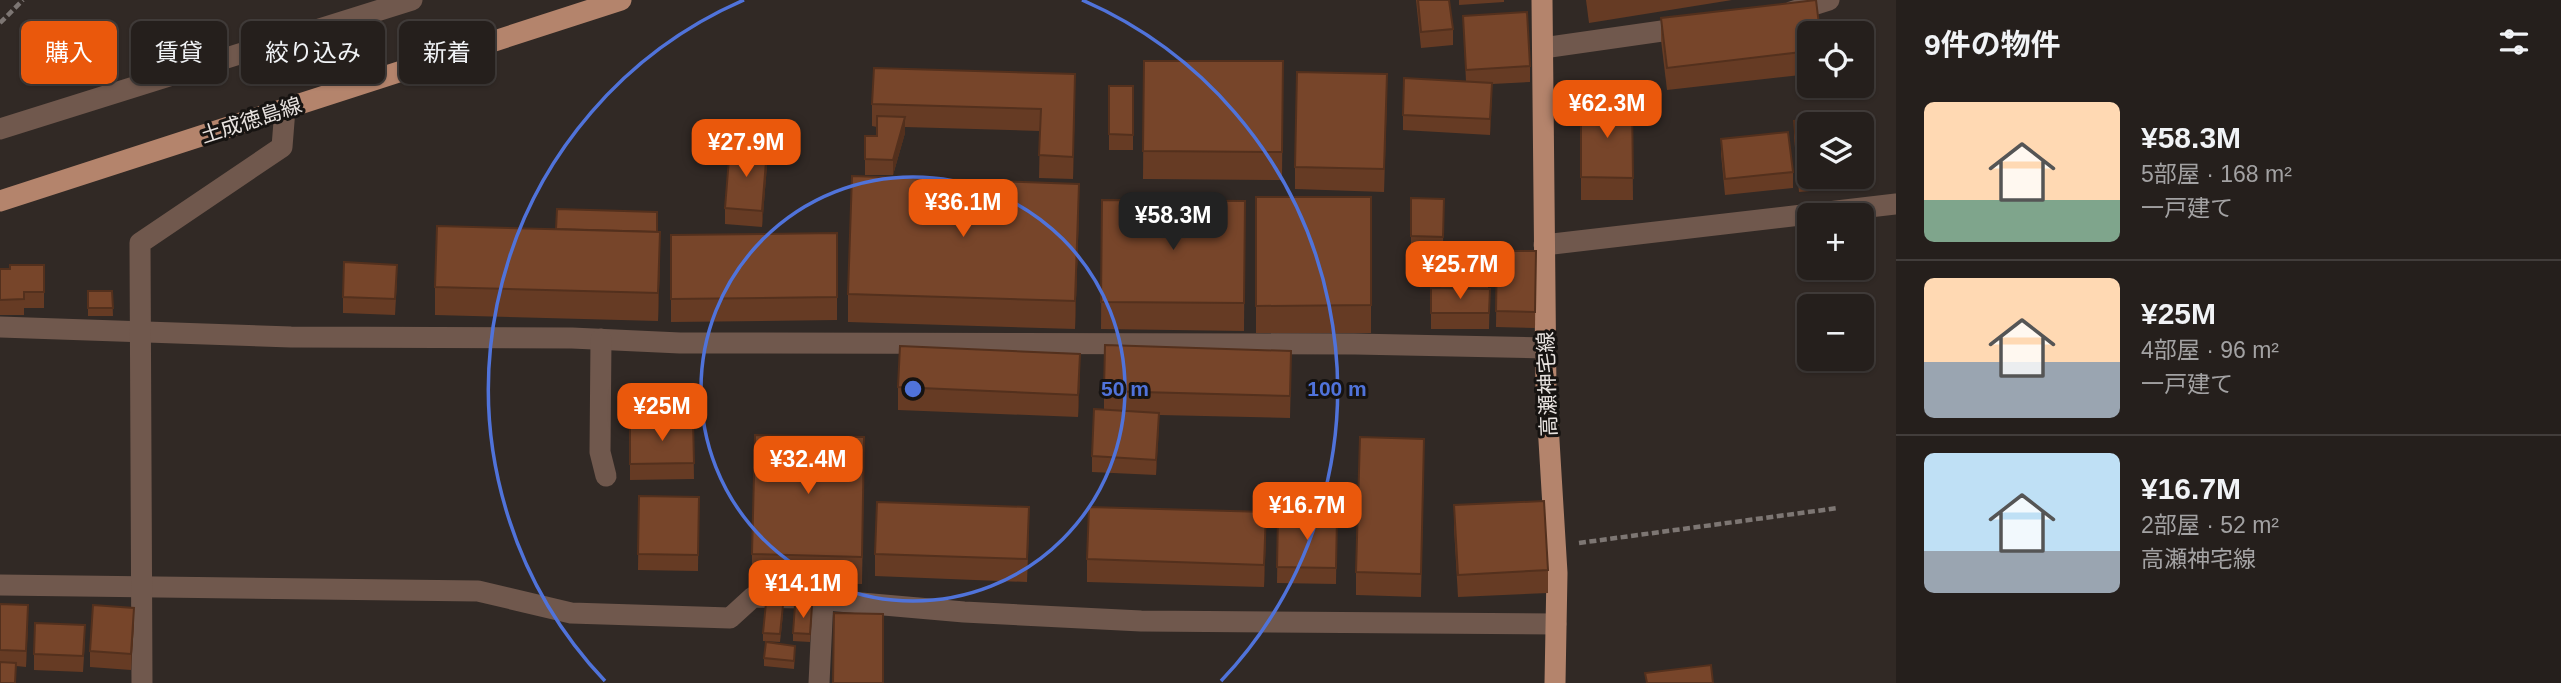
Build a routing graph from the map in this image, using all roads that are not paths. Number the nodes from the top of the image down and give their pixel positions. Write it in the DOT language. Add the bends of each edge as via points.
graph roads {
  1 [pos="412,0"];
  2 [pos="621,0"];
  3 [pos="1542,0"];
  4 [pos="1829,0"];
  5 [pos="1774,14"];
  6 [pos="1706,24"];
  7 [pos="1543,48"];
  8 [pos="285,109"];
  9 [pos="0,129"];
  10 [pos="0,201"];
  11 [pos="1896,204"];
  12 [pos="1544,245"];
  13 [pos="0,327"];
  14 [pos="142,331"];
  15 [pos="601,339"];
  16 [pos="1545,348"];
  17 [pos="606,476"];
  18 [pos="0,585"];
  19 [pos="142,587"];
  20 [pos="823,600"];
  21 [pos="1556,624"];
  22 [pos="142,683"];
  23 [pos="819,683"];
  24 [pos="1555,683"];
  1 -- 9 [label="street"];
  2 -- 8 [label="main road, 土成徳島線"];
  3 -- 7 [label="main road, 高瀬神宅線"];
  4 -- 5 [label="street"];
  6 -- 7 [label="street"];
  7 -- 12 [label="main road, 高瀬神宅線"];
  8 -- 10 [label="main road, 土成徳島線"];
  8 -- 14 [label="street" via="282,147 140,243"];
  11 -- 12 [label="street"];
  12 -- 16 [label="main road, 高瀬神宅線"];
  13 -- 14 [label="street"];
  14 -- 15 [label="street"];
  14 -- 19 [label="street"];
  15 -- 16 [label="street"];
  15 -- 17 [label="street" via="600,452"];
  16 -- 21 [label="main road, 高瀬神宅線"];
  18 -- 19 [label="street"];
  19 -- 20 [label="street" via="478,591 571,614 730,618 753,597"];
  19 -- 22 [label="street"];
  20 -- 21 [label="street" via="1141,621"];
  20 -- 23 [label="street"];
  21 -- 24 [label="main road, 高瀬神宅線"];
}
